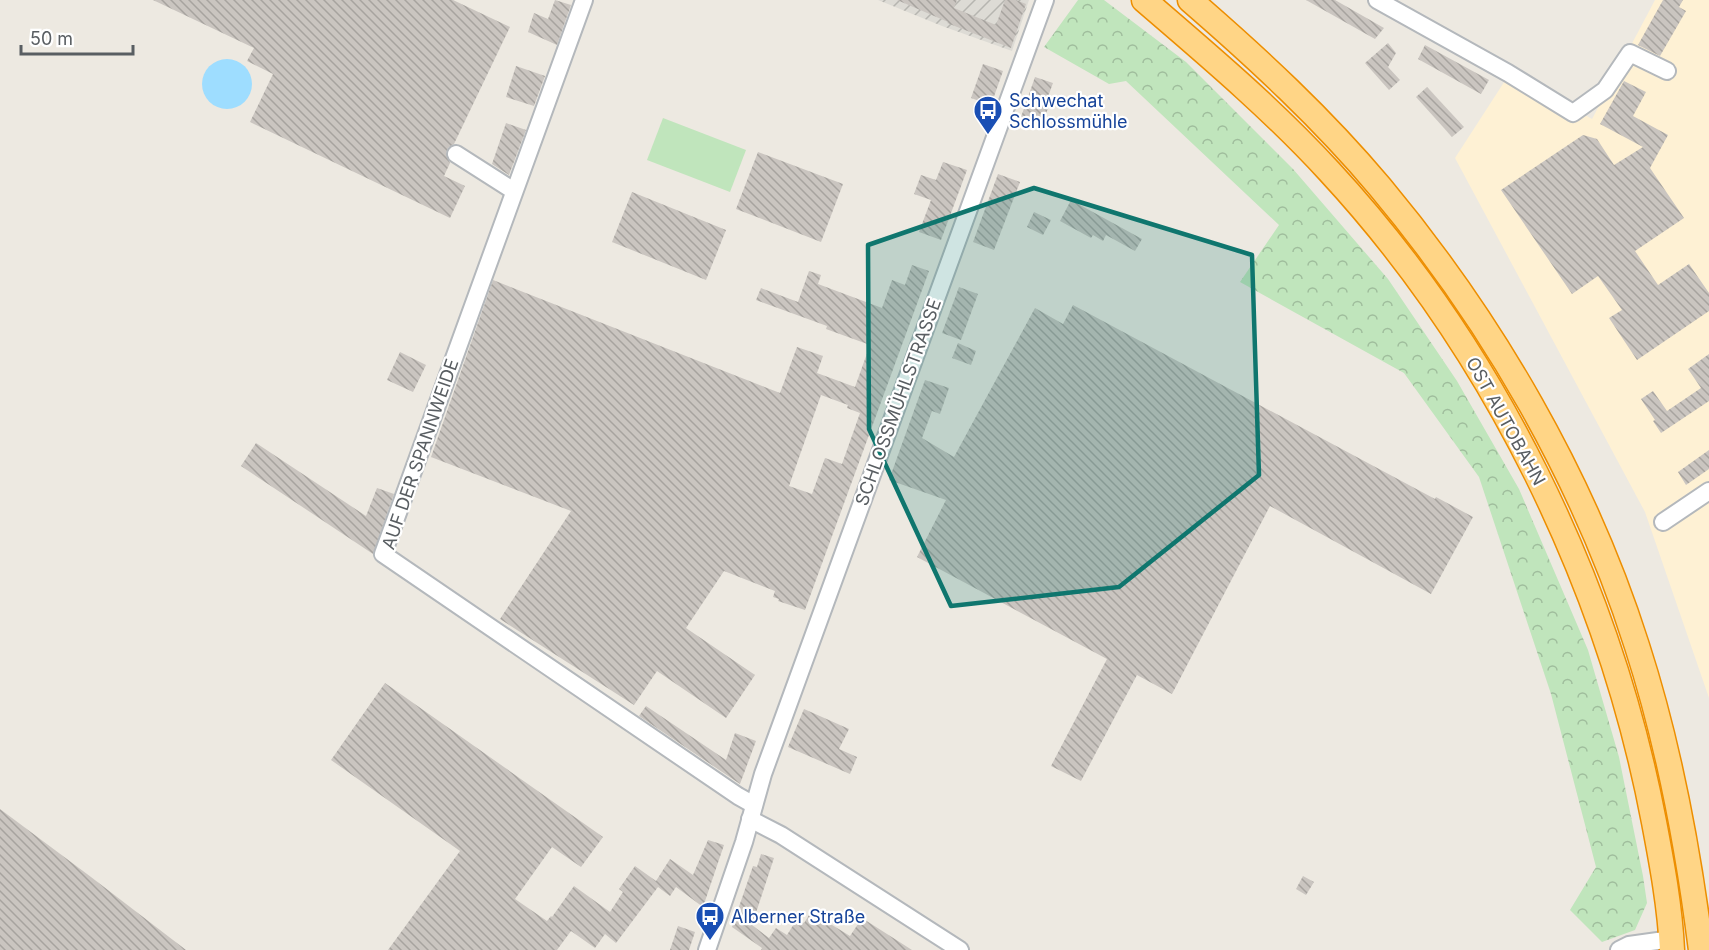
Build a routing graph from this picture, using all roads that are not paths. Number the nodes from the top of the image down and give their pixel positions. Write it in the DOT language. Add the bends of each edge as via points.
graph roads {
  1 [pos="584,0"];
  2 [pos="1045,0"];
  3 [pos="1144,0"];
  4 [pos="1190,0"];
  5 [pos="1377,0"];
  6 [pos="1667,71"];
  7 [pos="456,154"];
  8 [pos="514,191"];
  9 [pos="1709,491"];
  10 [pos="1664,522"];
  11 [pos="752,812"];
  12 [pos="1672,945"];
  13 [pos="707,950"];
  14 [pos="960,950"];
  15 [pos="1619,950"];
  16 [pos="1701,950"];
  1 -- 8 [label="street, AUF DER SPANNWEIDE"];
  2 -- 11 [label="street, SCHLOSSMÜHLSTRASSE"];
  3 -- 12 [label="highway, OST AUTOBAHN" via="1254,95 1331,173 1420,283 1498,402 1580,570 1627,706 1661,859"];
  4 -- 16 [label="highway, OST AUTOBAHN" via="1291,92 1380,186 1481,322 1545,431 1604,557 1661,727 1680,810"];
  5 -- 6 [label="street" via="1574,113 1605,90 1630,53"];
  7 -- 8 [label="street"];
  8 -- 11 [label="street, AUF DER SPANNWEIDE" via="383,554 738,796"];
  9 -- 10 [label="street"];
  11 -- 13 [label="street, SCHLOSSMÜHLSTRASSE"];
  11 -- 14 [label="street" via="781,835"];
  12 -- 15 [label="street" via="1629,945"];
}
